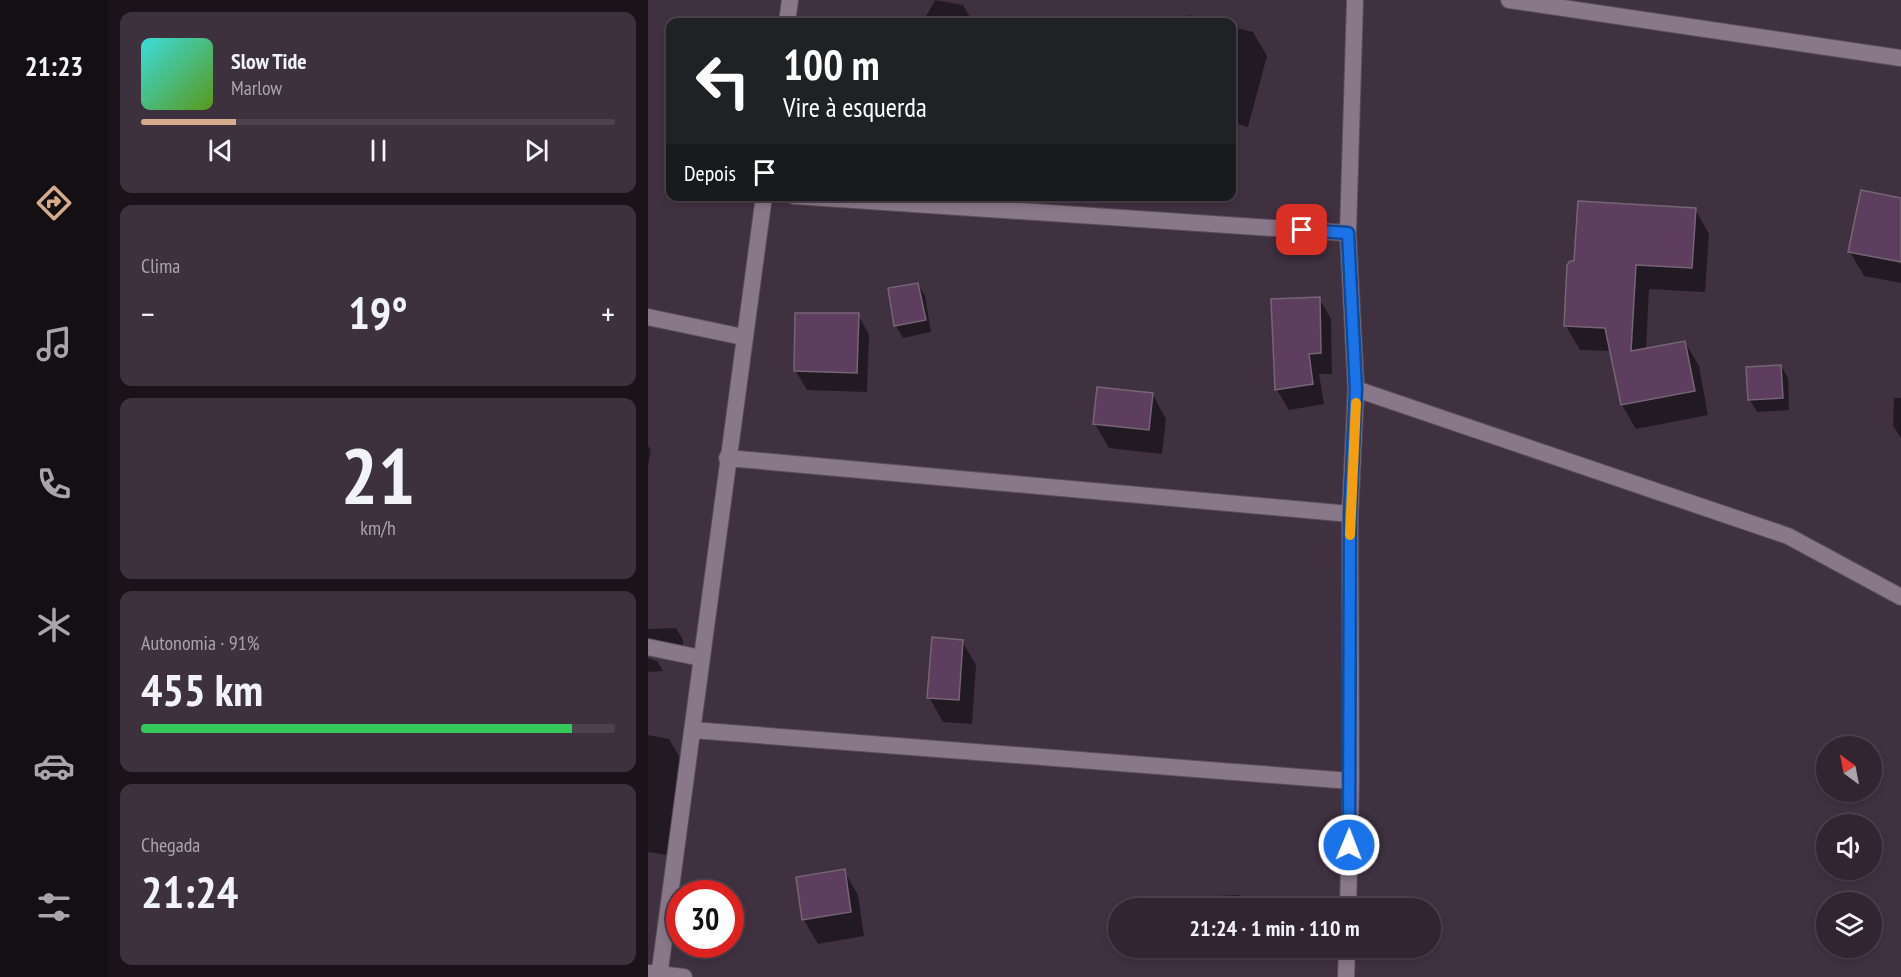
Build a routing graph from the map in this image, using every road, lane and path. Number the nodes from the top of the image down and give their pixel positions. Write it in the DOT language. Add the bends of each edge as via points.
graph roads {
  1 [pos="790,0"];
  2 [pos="1355,0"];
  3 [pos="1509,0"];
  4 [pos="788,18"];
  5 [pos="1901,58"];
  6 [pos="763,201"];
  7 [pos="869,201"];
  8 [pos="1348,233"];
  9 [pos="648,317"];
  10 [pos="743,337"];
  11 [pos="1356,389"];
  12 [pos="727,458"];
  13 [pos="1350,514"];
  14 [pos="1901,597"];
  15 [pos="648,647"];
  16 [pos="701,657"];
  17 [pos="692,730"];
  18 [pos="1351,781"];
  19 [pos="1348,898"];
  20 [pos="1347,958"];
  21 [pos="655,975"];
  22 [pos="684,977"];
  23 [pos="1346,977"];
  1 -- 4 [label="street"];
  2 -- 8 [label="street"];
  3 -- 5 [label="street"];
  6 -- 10 [label="street"];
  7 -- 8 [label="street"];
  8 -- 11 [label="street"];
  9 -- 10 [label="street"];
  10 -- 12 [label="street"];
  11 -- 13 [label="street"];
  11 -- 14 [label="street" via="1788,536"];
  12 -- 13 [label="street"];
  12 -- 16 [label="street"];
  13 -- 18 [label="street"];
  15 -- 16 [label="street"];
  16 -- 17 [label="street"];
  17 -- 18 [label="street"];
  17 -- 21 [label="street"];
  18 -- 19 [label="street"];
  20 -- 23 [label="street"];
  21 -- 22 [label="street"];
}
